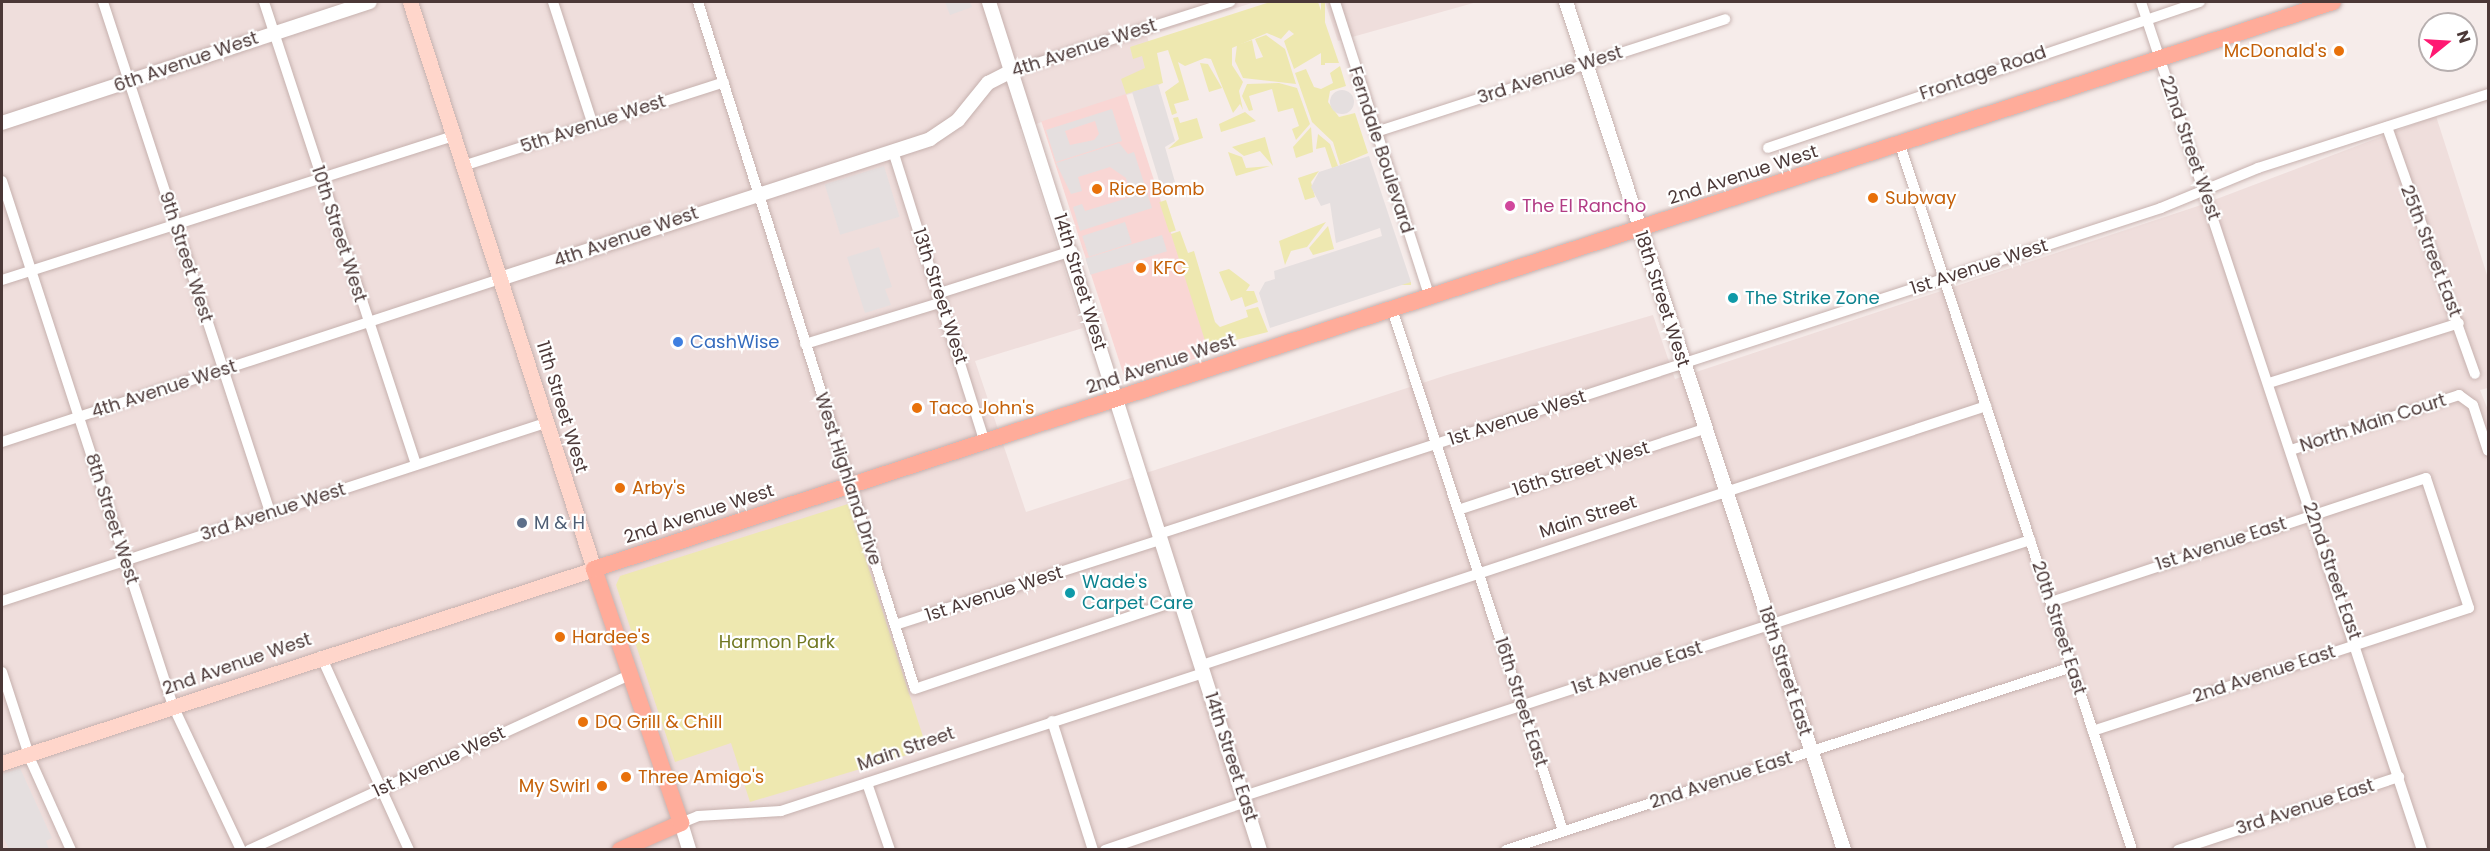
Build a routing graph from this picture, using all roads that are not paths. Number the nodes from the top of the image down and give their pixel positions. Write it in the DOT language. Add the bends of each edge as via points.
graph roads {
  1 [pos="103,2"];
  2 [pos="264,2"];
  3 [pos="370,2"];
  4 [pos="410,2"];
  5 [pos="553,2"];
  6 [pos="698,2"];
  7 [pos="989,2"];
  8 [pos="1230,2"];
  9 [pos="1335,2"];
  10 [pos="1566,2"];
  11 [pos="2141,2"];
  12 [pos="2200,2"];
  13 [pos="2333,2"];
  14 [pos="2147,18"];
  15 [pos="1725,19"];
  16 [pos="274,32"];
  17 [pos="2160,60"];
  18 [pos="1586,63"];
  19 [pos="1012,71"];
  20 [pos="129,82"];
  21 [pos="724,82"];
  22 [pos="2488,94"];
  23 [pos="2,123"];
  24 [pos="593,125"];
  25 [pos="2387,127"];
  26 [pos="1376,132"];
  27 [pos="453,136"];
  28 [pos="1900,145"];
  29 [pos="1768,148"];
  30 [pos="893,151"];
  31 [pos="463,166"];
  32 [pos="321,178"];
  33 [pos="2,181"];
  34 [pos="2205,191"];
  35 [pos="759,193"];
  36 [pos="176,224"];
  37 [pos="1640,229"];
  38 [pos="1072,251"];
  39 [pos="31,271"];
  40 [pos="1943,278"];
  41 [pos="500,279"];
  42 [pos="2,280"];
  43 [pos="2239,294"];
  44 [pos="941,297"];
  45 [pos="1430,298"];
  46 [pos="1392,309"];
  47 [pos="368,321"];
  48 [pos="2459,323"];
  49 [pos="805,344"];
  50 [pos="1683,364"];
  51 [pos="223,369"];
  52 [pos="2475,374"];
  53 [pos="2269,383"];
  54 [pos="1116,399"];
  55 [pos="1986,406"];
  56 [pos="79,417"];
  57 [pos="545,423"];
  58 [pos="1704,429"];
  59 [pos="2,442"];
  60 [pos="985,442"];
  61 [pos="1437,444"];
  62 [pos="2291,450"];
  63 [pos="2488,452"];
  64 [pos="416,465"];
  65 [pos="851,485"];
  66 [pos="1725,493"];
  67 [pos="1458,510"];
  68 [pos="270,512"];
  69 [pos="2313,514"];
  70 [pos="1159,537"];
  71 [pos="2030,540"];
  72 [pos="125,561"];
  73 [pos="594,569"];
  74 [pos="1479,573"];
  75 [pos="1180,600"];
  76 [pos="2,601"];
  77 [pos="2051,602"];
  78 [pos="2469,608"];
  79 [pos="895,625"];
  80 [pos="1769,625"];
  81 [pos="2356,645"];
  82 [pos="321,656"];
  83 [pos="2072,667"];
  84 [pos="1203,669"];
  85 [pos="2,672"];
  86 [pos="630,675"];
  87 [pos="1522,705"];
  88 [pos="173,706"];
  89 [pos="1052,721"];
  90 [pos="2093,731"];
  91 [pos="1812,751"];
  92 [pos="29,754"];
  93 [pos="2,763"];
  94 [pos="2399,777"];
  95 [pos="867,783"];
  96 [pos="381,788"];
  97 [pos="1245,799"];
  98 [pos="681,823"];
  99 [pos="1563,831"];
  100 [pos="71,849"];
  101 [pos="241,849"];
  102 [pos="249,849"];
  103 [pos="409,849"];
  104 [pos="620,849"];
  105 [pos="689,849"];
  106 [pos="890,849"];
  107 [pos="1093,849"];
  108 [pos="1104,849"];
  109 [pos="1260,849"];
  110 [pos="1506,849"];
  111 [pos="1844,849"];
  112 [pos="2132,849"];
  113 [pos="2178,849"];
  114 [pos="2422,849"];
  1 -- 20 [label="street, 9th Street West"];
  2 -- 16 [label="street, 10th Street West"];
  3 -- 16 [label="street, 6th Avenue West"];
  4 -- 27 [label="main road, 11th Street West"];
  5 -- 24 [label="street"];
  6 -- 21 [label="street, West Highland Drive"];
  7 -- 19 [label="street, 14th Street West"];
  8 -- 19 [label="street, 4th Avenue West"];
  9 -- 26 [label="street, Ferndale Boulevard"];
  10 -- 18 [label="street, 18th Street West"];
  11 -- 14 [label="street, 22nd Street West"];
  12 -- 14 [label="street, Frontage Road"];
  13 -- 17 [label="main road, 2nd Avenue West"];
  14 -- 17 [label="street, 22nd Street West"];
  14 -- 29 [label="street, Frontage Road"];
  15 -- 18 [label="street, 3rd Avenue West"];
  16 -- 20 [label="street, 6th Avenue West"];
  16 -- 32 [label="street, 10th Street West"];
  17 -- 28 [label="main road, 2nd Avenue West"];
  17 -- 34 [label="street, 22nd Street West"];
  18 -- 26 [label="street, 3rd Avenue West"];
  18 -- 37 [label="street, 18th Street West"];
  19 -- 30 [label="street, 4th Avenue West" via="988,83 942,132"];
  19 -- 38 [label="street, 14th Street West"];
  20 -- 23 [label="street, 6th Avenue West"];
  20 -- 36 [label="street, 9th Street West"];
  21 -- 24 [label="street, 5th Avenue West"];
  21 -- 35 [label="street, West Highland Drive"];
  22 -- 25 [label="street, 1st Avenue West"];
  24 -- 31 [label="street, 5th Avenue West"];
  25 -- 34 [label="street, 1st Avenue West"];
  25 -- 48 [label="street, 25th Street East"];
  26 -- 45 [label="street, Ferndale Boulevard"];
  27 -- 31 [label="main road, 11th Street West"];
  27 -- 32 [label="street"];
  28 -- 37 [label="main road, 2nd Avenue West"];
  28 -- 40 [label="street, 20th Street East"];
  30 -- 35 [label="street, 4th Avenue West"];
  30 -- 44 [label="street, 13th Street West"];
  31 -- 41 [label="main road, 11th Street West"];
  32 -- 36 [label="street"];
  32 -- 47 [label="street, 10th Street West"];
  33 -- 39 [label="street, 8th Street West"];
  34 -- 40 [label="street, 1st Avenue West"];
  34 -- 43 [label="street, 22nd Street West"];
  35 -- 41 [label="street, 4th Avenue West"];
  35 -- 49 [label="street, West Highland Drive"];
  36 -- 39 [label="street"];
  36 -- 51 [label="street, 9th Street West"];
  37 -- 45 [label="main road, 2nd Avenue West"];
  37 -- 50 [label="street, 18th Street West"];
  38 -- 44 [label="street"];
  38 -- 54 [label="street, 14th Street West"];
  39 -- 42 [label="street"];
  39 -- 56 [label="street, 8th Street West"];
  40 -- 50 [label="street, 1st Avenue West"];
  40 -- 55 [label="street, 20th Street East"];
  41 -- 47 [label="street, 4th Avenue West"];
  41 -- 57 [label="main road, 11th Street West"];
  43 -- 53 [label="street, 22nd Street East"];
  44 -- 49 [label="street"];
  44 -- 60 [label="street, 13th Street West"];
  45 -- 46 [label="main road, 2nd Avenue West"];
  46 -- 54 [label="main road, 2nd Avenue West"];
  46 -- 61 [label="street"];
  47 -- 51 [label="street, 4th Avenue West"];
  47 -- 64 [label="street, 10th Street West"];
  48 -- 52 [label="street, 25th Street East"];
  48 -- 53 [label="street"];
  49 -- 65 [label="street, West Highland Drive"];
  50 -- 58 [label="street, 18th Street West"];
  50 -- 61 [label="street, 1st Avenue West"];
  51 -- 56 [label="street, 4th Avenue West"];
  51 -- 68 [label="street, 9th Street West"];
  53 -- 62 [label="street, 22nd Street East"];
  54 -- 60 [label="main road, 2nd Avenue West"];
  54 -- 70 [label="street, 14th Street West"];
  55 -- 66 [label="street, Main Street"];
  55 -- 71 [label="street, 20th Street East"];
  56 -- 59 [label="street, 4th Avenue West"];
  56 -- 72 [label="street, 8th Street West"];
  57 -- 64 [label="street, 3rd Avenue West"];
  57 -- 73 [label="main road, 11th Street West"];
  58 -- 66 [label="street, 18th Street West"];
  58 -- 67 [label="street, 16th Street West"];
  60 -- 65 [label="main road, 2nd Avenue West"];
  61 -- 67 [label="street"];
  61 -- 70 [label="street, 1st Avenue West"];
  62 -- 63 [label="street, North Main Court" via="2459,394 2473,405"];
  62 -- 69 [label="street, 22nd Street East"];
  64 -- 68 [label="street, 3rd Avenue West"];
  65 -- 73 [label="main road, 2nd Avenue West"];
  65 -- 79 [label="street, West Highland Drive"];
  66 -- 74 [label="street, Main Street"];
  66 -- 80 [label="street, 18th Street East"];
  67 -- 74 [label="street"];
  68 -- 72 [label="street, 3rd Avenue West"];
  69 -- 77 [label="street, 1st Avenue East"];
  69 -- 78 [label="street, 1st Avenue East" via="2426,478"];
  69 -- 81 [label="street, 22nd Street East"];
  70 -- 75 [label="street, 14th Street West"];
  70 -- 79 [label="street, 1st Avenue West"];
  71 -- 77 [label="street, 20th Street East"];
  71 -- 80 [label="street, 1st Avenue East"];
  72 -- 76 [label="street, 3rd Avenue West"];
  72 -- 88 [label="street, 8th Street West"];
  73 -- 82 [label="main road, 2nd Avenue West"];
  73 -- 86 [label="main road, 11th Street West"];
  74 -- 84 [label="street, Main Street"];
  74 -- 87 [label="street, 16th Street East"];
  75 -- 79 [label="street, West Highland Drive" via="915,689"];
  75 -- 84 [label="street, 14th Street West"];
  77 -- 83 [label="street, 20th Street East"];
  78 -- 81 [label="street, 2nd Avenue East"];
  80 -- 87 [label="street, 1st Avenue East"];
  80 -- 91 [label="street, 18th Street East"];
  81 -- 90 [label="street, 2nd Avenue East"];
  81 -- 94 [label="street, 22nd Street East"];
  82 -- 88 [label="main road, 2nd Avenue West"];
  82 -- 96 [label="street"];
  83 -- 90 [label="street, 20th Street East"];
  83 -- 91 [label="street, 2nd Avenue East"];
  84 -- 89 [label="street, Main Street"];
  84 -- 97 [label="street, 14th Street East"];
  85 -- 92 [label="street"];
  86 -- 96 [label="street, 1st Avenue West"];
  86 -- 98 [label="main road, 11th Street West"];
  87 -- 97 [label="street, 1st Avenue East"];
  87 -- 99 [label="street, 16th Street East"];
  88 -- 92 [label="main road, 2nd Avenue West"];
  88 -- 101 [label="street, 8th Street West"];
  89 -- 95 [label="street, Main Street"];
  89 -- 107 [label="street"];
  90 -- 112 [label="street, 20th Street East"];
  91 -- 99 [label="street, 2nd Avenue East"];
  91 -- 111 [label="street, 18th Street East"];
  92 -- 93 [label="main road, 2nd Avenue West"];
  92 -- 100 [label="street"];
  94 -- 113 [label="street, 3rd Avenue East"];
  94 -- 114 [label="street, 22nd Street East"];
  95 -- 98 [label="street, Main Street" via="764,815 698,816"];
  95 -- 106 [label="street"];
  96 -- 102 [label="street, 1st Avenue West"];
  96 -- 103 [label="street"];
  97 -- 108 [label="street, 1st Avenue East"];
  97 -- 109 [label="street, 14th Street East"];
  98 -- 104 [label="main road, Main Street"];
  98 -- 105 [label="street"];
  99 -- 110 [label="street, 2nd Avenue East"];
}
